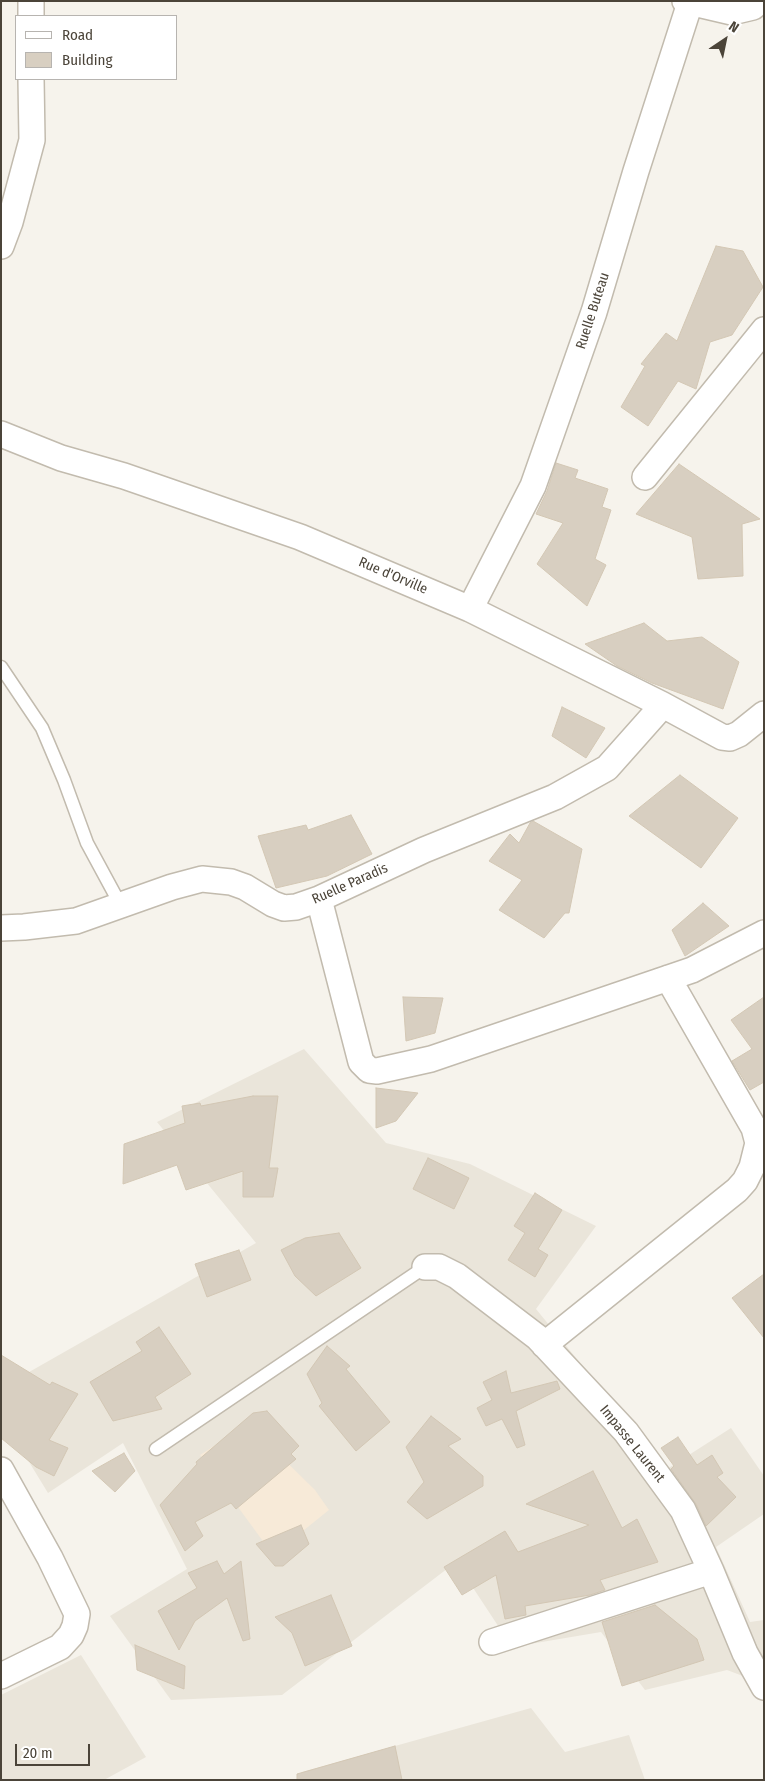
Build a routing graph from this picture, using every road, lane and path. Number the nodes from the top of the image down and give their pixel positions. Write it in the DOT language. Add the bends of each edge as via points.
graph roads {
  1 [pos="31,1"];
  2 [pos="687,2"];
  3 [pos="759,7"];
  4 [pos="31,15"];
  5 [pos="31,80"];
  6 [pos="1,246"];
  7 [pos="764,330"];
  8 [pos="1,434"];
  9 [pos="646,477"];
  10 [pos="470,609"];
  11 [pos="1,667"];
  12 [pos="662,705"];
  13 [pos="764,714"];
  14 [pos="319,899"];
  15 [pos="120,904"];
  16 [pos="1,928"];
  17 [pos="764,933"];
  18 [pos="668,978"];
  19 [pos="761,1141"];
  20 [pos="426,1267"];
  21 [pos="544,1345"];
  22 [pos="156,1449"];
  23 [pos="1,1470"];
  24 [pos="712,1571"];
  25 [pos="492,1642"];
  26 [pos="1,1676"];
  27 [pos="764,1686"];
  1 -- 4 [label="street"];
  2 -- 3 [label="street" via="732,12"];
  2 -- 10 [label="street, Ruelle Buteau" via="594,312 533,486"];
  5 -- 6 [label="street" via="32,140"];
  7 -- 9 [label="street"];
  8 -- 10 [label="street, Rue d'Orville" via="61,458 124,476 300,537"];
  10 -- 12 [label="street, Rue d'Orville"];
  11 -- 15 [label="lane" via="42,728 87,843"];
  12 -- 13 [label="street, Rue d'Orville" via="722,738 738,734"];
  12 -- 14 [label="street, Ruelle Paradis" via="600,772 555,797 424,850"];
  14 -- 15 [label="street, Ruelle Paradis" via="284,908 231,882 202,879"];
  14 -- 18 [label="street" via="361,1062 369,1070 431,1059"];
  15 -- 16 [label="street, Ruelle Paradis" via="76,921"];
  17 -- 18 [label="street" via="692,970"];
  18 -- 19 [label="street"];
  19 -- 21 [label="street" via="752,1167 737,1190"];
  20 -- 21 [label="street, Impasse Laurent" via="438,1267 457,1276"];
  20 -- 22 [label="lane"];
  21 -- 24 [label="street, Impasse Laurent" via="632,1440 683,1510"];
  23 -- 26 [label="street" via="77,1614 71,1635 60,1647"];
  24 -- 25 [label="street"];
  24 -- 27 [label="street, Impasse Laurent" via="745,1653"];
}
